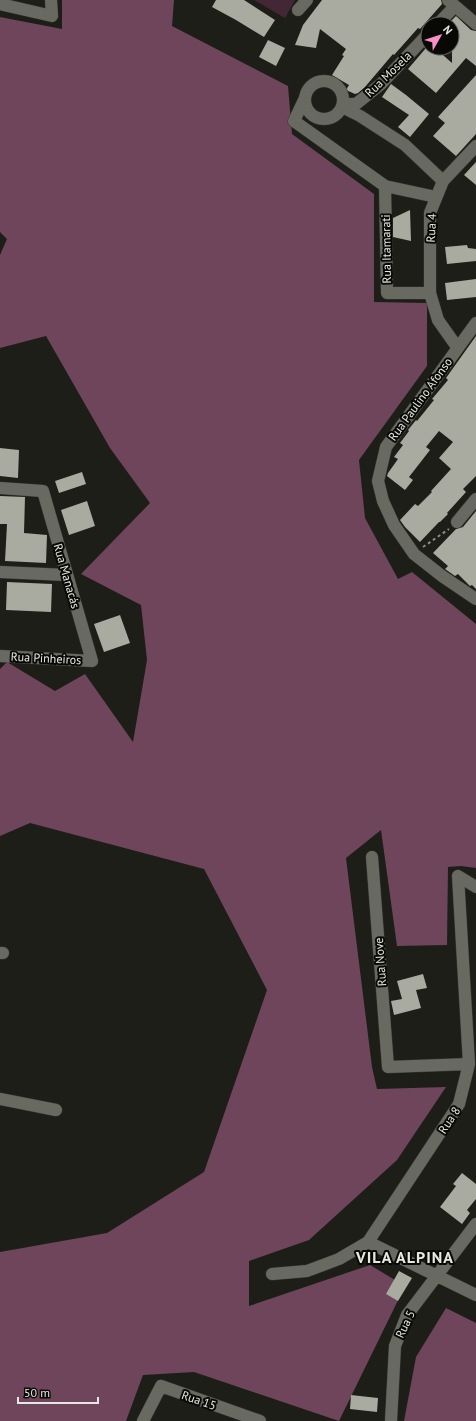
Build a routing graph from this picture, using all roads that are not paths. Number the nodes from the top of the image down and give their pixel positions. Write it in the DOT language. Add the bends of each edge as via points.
graph roads {
  1 [pos="51,0"];
  2 [pos="307,0"];
  3 [pos="451,3"];
  4 [pos="0,4"];
  5 [pos="298,10"];
  6 [pos="443,16"];
  7 [pos="476,24"];
  8 [pos="420,43"];
  9 [pos="305,98"];
  10 [pos="343,106"];
  11 [pos="476,146"];
  12 [pos="443,181"];
  13 [pos="385,186"];
  14 [pos="436,197"];
  15 [pos="430,293"];
  16 [pos="476,323"];
  17 [pos="457,347"];
  18 [pos="0,488"];
  19 [pos="476,499"];
  20 [pos="457,522"];
  21 [pos="0,572"];
  22 [pos="66,575"];
  23 [pos="476,599"];
  24 [pos="0,656"];
  25 [pos="92,661"];
  26 [pos="372,857"];
  27 [pos="476,887"];
  28 [pos="469,1064"];
  29 [pos="0,1099"];
  30 [pos="56,1110"];
  31 [pos="476,1224"];
  32 [pos="368,1242"];
  33 [pos="272,1274"];
  34 [pos="436,1276"];
  35 [pos="476,1295"];
  36 [pos="143,1421"];
  37 [pos="260,1421"];
  38 [pos="391,1421"];
  1 -- 4 [label="street" via="52,16"];
  2 -- 5 [label="street"];
  3 -- 6 [label="street"];
  3 -- 7 [label="street"];
  8 -- 10 [label="street, Rua Mosela" via="381,84 356,104"];
  9 -- 10 [label="street" via="308,111 318,119 331,119"];
  9 -- 10 [label="street" via="315,83 327,81 338,87 344,98"];
  9 -- 13 [label="street" via="294,121"];
  10 -- 12 [label="street" via="405,145"];
  11 -- 12 [label="street, Rua 4"];
  12 -- 14 [label="street, Rua 4"];
  13 -- 14 [label="street"];
  13 -- 15 [label="street, Rua Itamarati" via="387,293"];
  14 -- 15 [label="street, Rua 4" via="430,213"];
  15 -- 17 [label="street, Rua 4" via="438,320"];
  16 -- 17 [label="street, Rua Paulino Afonso"];
  17 -- 23 [label="street, Rua Paulino Afonso" via="386,447 378,481 394,526 414,554"];
  18 -- 22 [label="street, Rua Manacás" via="43,491"];
  19 -- 20 [label="street"];
  21 -- 22 [label="street"];
  22 -- 25 [label="street, Rua Manacás"];
  24 -- 25 [label="street, Rua Pinheiros"];
  26 -- 28 [label="street, Rua Nove" via="388,1067"];
  27 -- 28 [label="street, Rua 8" via="458,876"];
  28 -- 32 [label="street, Rua 8" via="459,1104"];
  29 -- 30 [label="street"];
  31 -- 34 [label="street, Rua 5"];
  32 -- 33 [label="street, Rua 8" via="339,1259 306,1271"];
  32 -- 34 [label="street"];
  34 -- 35 [label="street"];
  34 -- 38 [label="street, Rua 5" via="407,1315 395,1346"];
  36 -- 37 [label="street, Rua 15" via="161,1386"];
}
